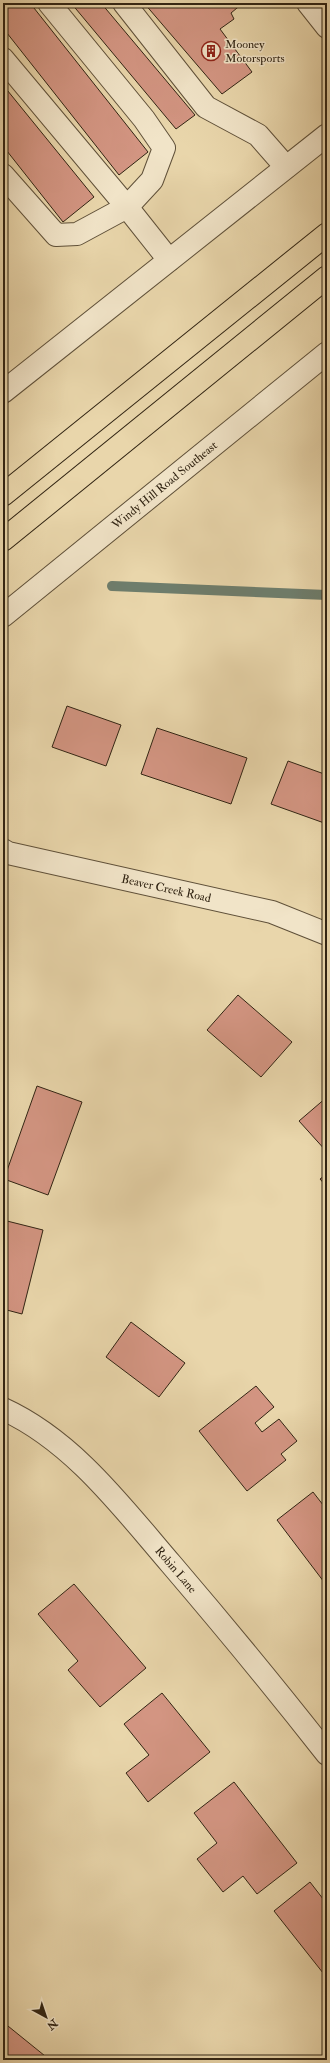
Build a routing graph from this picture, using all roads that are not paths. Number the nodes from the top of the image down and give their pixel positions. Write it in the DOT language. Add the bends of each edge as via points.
graph roads {
  1 [pos="49,3"];
  2 [pos="124,3"];
  3 [pos="308,3"];
  4 [pos="327,27"];
  5 [pos="3,59"];
  6 [pos="327,135"];
  7 [pos="286,167"];
  8 [pos="3,175"];
  9 [pos="127,207"];
  10 [pos="327,234"];
  11 [pos="169,260"];
  12 [pos="327,277"];
  13 [pos="327,353"];
  14 [pos="3,392"];
  15 [pos="3,496"];
  16 [pos="3,540"];
  17 [pos="3,616"];
  18 [pos="5,857"];
  19 [pos="327,934"];
  20 [pos="3,1409"];
  21 [pos="327,1754"];
  1 -- 9 [label="street" via="144,119 164,148 152,180"];
  2 -- 7 [label="street" via="206,106 258,135"];
  3 -- 4 [label="street"];
  5 -- 9 [label="street"];
  6 -- 7 [label="street"];
  7 -- 11 [label="street"];
  8 -- 9 [label="street" via="56,235 77,234"];
  9 -- 11 [label="street"];
  10 -- 15 [label="main road"];
  11 -- 14 [label="street"];
  12 -- 16 [label="main road"];
  13 -- 17 [label="street, Windy Hill Road Southeast"];
  18 -- 19 [label="street, Beaver Creek Road" via="272,912"];
  20 -- 21 [label="street, Robin Lane" via="50,1438 87,1469 246,1652"];
}
